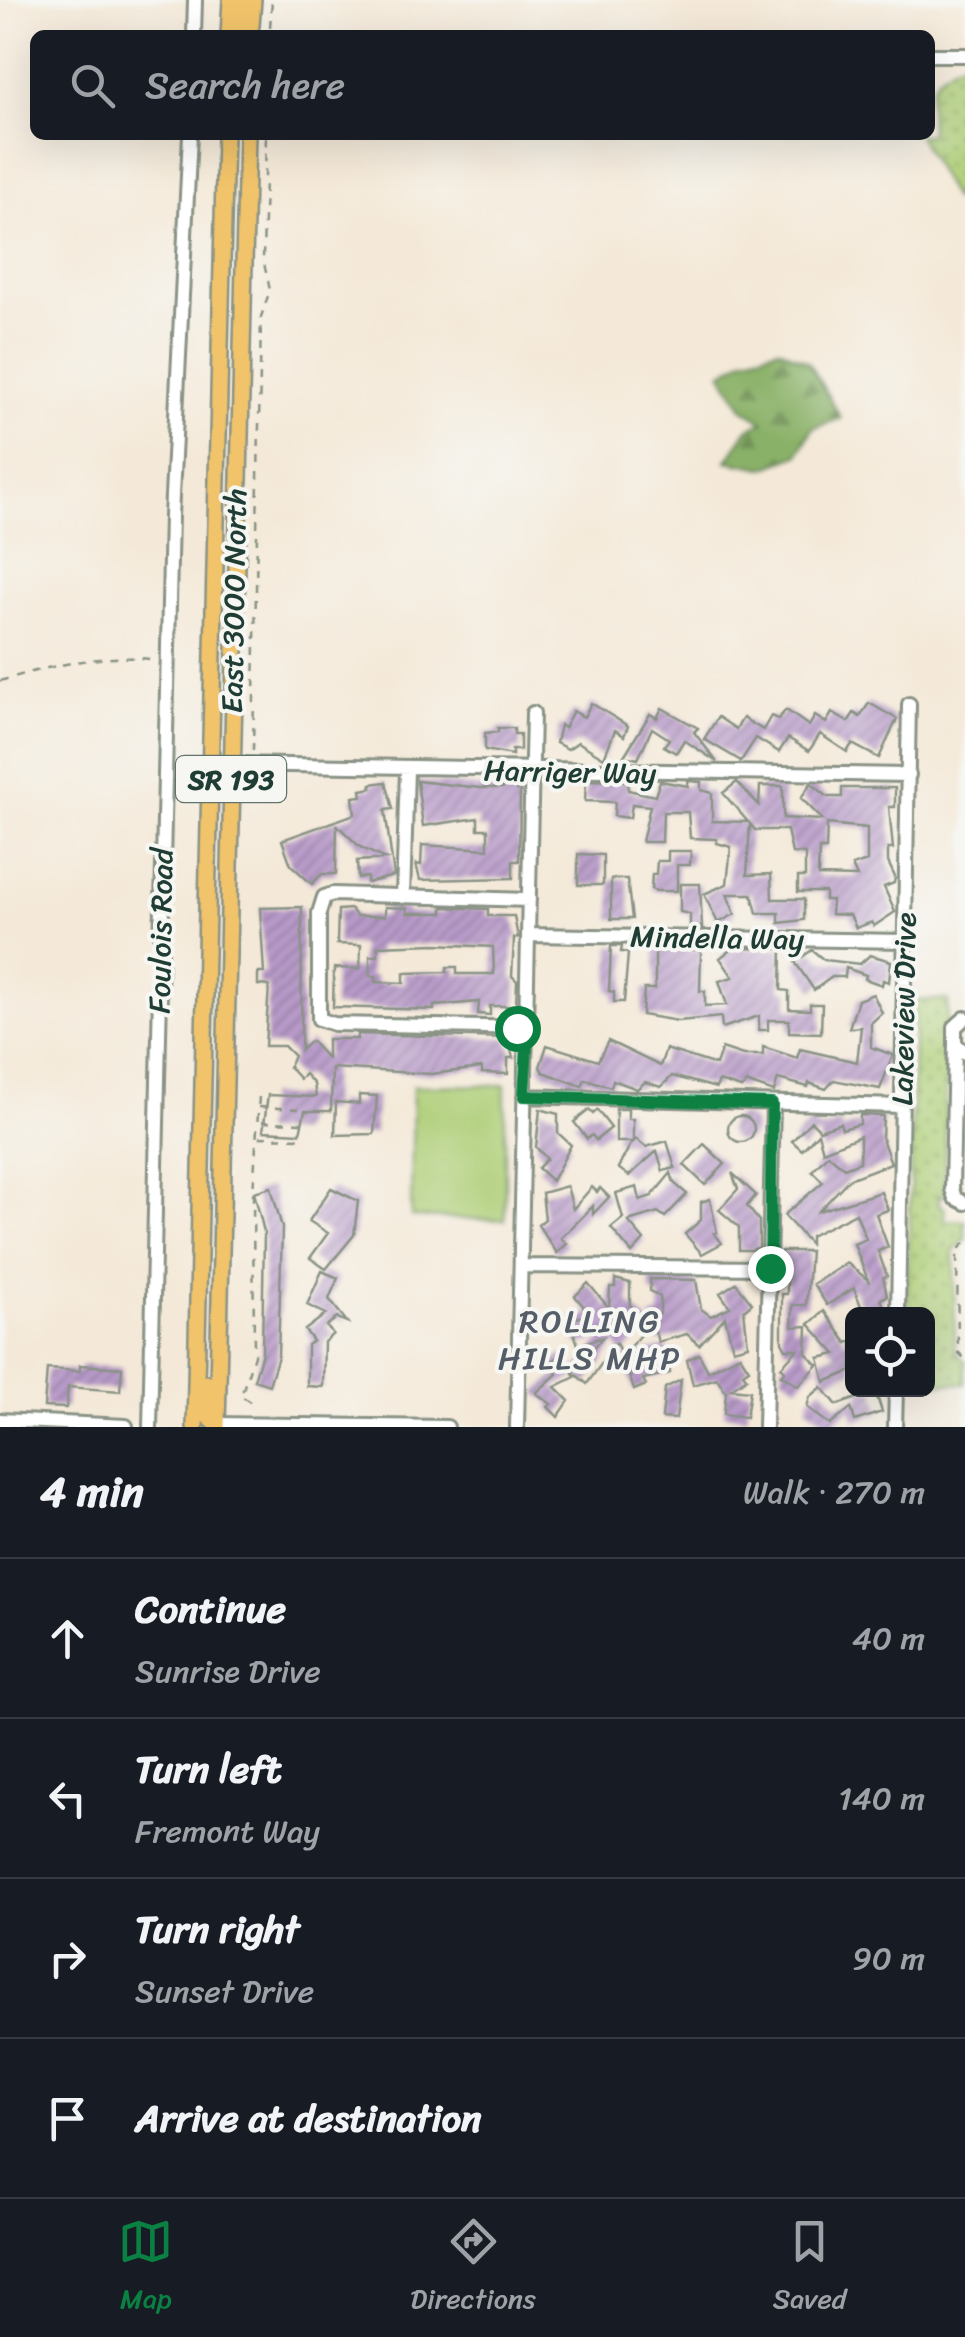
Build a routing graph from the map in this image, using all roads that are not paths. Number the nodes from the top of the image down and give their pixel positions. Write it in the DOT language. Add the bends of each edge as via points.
graph roads {
  1 [pos="194,0"];
  2 [pos="231,0"];
  3 [pos="242,0"];
  4 [pos="252,0"];
  5 [pos="194,30"];
  6 [pos="229,30"];
  7 [pos="243,30"];
  8 [pos="251,30"];
  9 [pos="935,55"];
  10 [pos="965,56"];
  11 [pos="190,140"];
  12 [pos="226,140"];
  13 [pos="247,140"];
  14 [pos="910,704"];
  15 [pos="532,714"];
  16 [pos="231,764"];
  17 [pos="407,770"];
  18 [pos="531,772"];
  19 [pos="909,775"];
  20 [pos="403,896"];
  21 [pos="529,900"];
  22 [pos="529,935"];
  23 [pos="905,941"];
  24 [pos="965,1018"];
  25 [pos="528,1028"];
  26 [pos="960,1048"];
  27 [pos="524,1096"];
  28 [pos="772,1104"];
  29 [pos="902,1106"];
  30 [pos="965,1203"];
  31 [pos="521,1266"];
  32 [pos="770,1268"];
  33 [pos="198,1305"];
  34 [pos="898,1307"];
  35 [pos="896,1397"];
  36 [pos="0,1420"];
  37 [pos="28,1424"];
  38 [pos="126,1426"];
  39 [pos="195,1426"];
  40 [pos="217,1426"];
  41 [pos="150,1427"];
  42 [pos="448,1427"];
  43 [pos="517,1427"];
  44 [pos="765,1427"];
  45 [pos="895,1427"];
  1 -- 5 [label="street"];
  2 -- 6 [label="main road"];
  3 -- 7 [label="main road"];
  4 -- 8 [label="main road"];
  9 -- 10 [label="street"];
  11 -- 41 [label="street, Foulois Road" via="175,412"];
  12 -- 33 [label="main road, East 3000 North / SR 193"];
  13 -- 16 [label="main road, East 3000 North / SR 193"];
  14 -- 19 [label="street, Lakeview Drive"];
  15 -- 18 [label="street"];
  16 -- 17 [label="street, Harriger Way"];
  16 -- 40 [label="main road, East 3000 North / SR 193"];
  17 -- 18 [label="street, Harriger Way"];
  17 -- 20 [label="street"];
  18 -- 19 [label="street, Harriger Way"];
  18 -- 21 [label="street"];
  19 -- 23 [label="street, Lakeview Drive"];
  20 -- 21 [label="street"];
  20 -- 25 [label="street" via="324,897 320,1019"];
  21 -- 22 [label="street"];
  22 -- 23 [label="street, Mindella Way"];
  22 -- 25 [label="street"];
  23 -- 29 [label="street, Lakeview Drive"];
  24 -- 26 [label="street" via="955,1027"];
  25 -- 27 [label="street"];
  26 -- 30 [label="street" via="952,1188"];
  27 -- 28 [label="street"];
  27 -- 31 [label="street"];
  28 -- 29 [label="street"];
  28 -- 32 [label="street"];
  29 -- 34 [label="street, Lakeview Drive"];
  31 -- 32 [label="street"];
  31 -- 43 [label="street"];
  32 -- 44 [label="street"];
  33 -- 39 [label="main road, East 3000 North / SR 193"];
  33 -- 40 [label="main road" via="206,1323 206,1415"];
  35 -- 45 [label="street"];
  36 -- 37 [label="street"];
  37 -- 38 [label="street"];
  40 -- 42 [label="street"];
}
